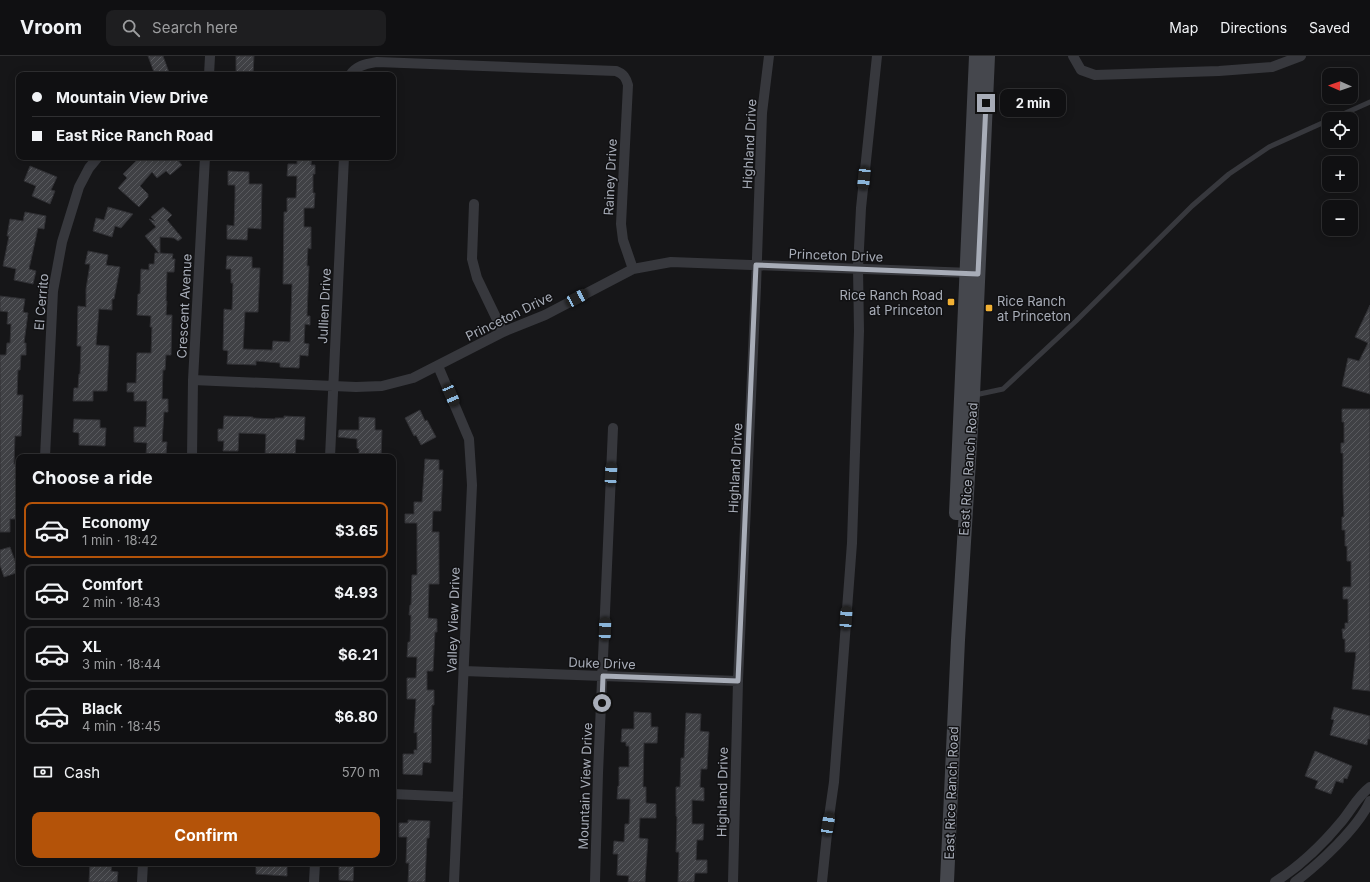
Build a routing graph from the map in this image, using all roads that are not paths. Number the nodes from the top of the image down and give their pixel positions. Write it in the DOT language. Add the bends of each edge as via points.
graph roads {
  1 [pos="210,56"];
  2 [pos="769,56"];
  3 [pos="877,56"];
  4 [pos="976,56"];
  5 [pos="988,56"];
  6 [pos="1073,56"];
  7 [pos="1301,56"];
  8 [pos="209,72"];
  9 [pos="352,72"];
  10 [pos="1370,102"];
  11 [pos="1348,112"];
  12 [pos="1322,124"];
  13 [pos="96,160"];
  14 [pos="205,160"];
  15 [pos="344,160"];
  16 [pos="474,204"];
  17 [pos="756,265"];
  18 [pos="858,268"];
  19 [pos="632,269"];
  20 [pos="972,273"];
  21 [pos="503,332"];
  22 [pos="438,366"];
  23 [pos="193,380"];
  24 [pos="333,386"];
  25 [pos="967,395"];
  26 [pos="613,428"];
  27 [pos="45,454"];
  28 [pos="192,454"];
  29 [pos="330,454"];
  30 [pos="464,671"];
  31 [pos="603,676"];
  32 [pos="738,681"];
  33 [pos="1370,787"];
  34 [pos="396,794"];
  35 [pos="458,797"];
  36 [pos="1370,801"];
  37 [pos="143,866"];
  38 [pos="315,866"];
  39 [pos="142,882"];
  40 [pos="314,882"];
  41 [pos="454,882"];
  42 [pos="595,882"];
  43 [pos="733,882"];
  44 [pos="822,882"];
  45 [pos="939,882"];
  46 [pos="947,882"];
  47 [pos="1275,882"];
  48 [pos="1295,882"];
  1 -- 8 [label="street"];
  2 -- 17 [label="street, Highland Drive" via="762,113"];
  3 -- 18 [label="street" via="860,208"];
  4 -- 20 [label="main road, East Rice Ranch Road"];
  5 -- 20 [label="main road, East Rice Ranch Road"];
  6 -- 7 [label="street" via="1081,70 1095,75 1272,67"];
  9 -- 19 [label="street, Rainey Drive" via="364,64 377,62 621,73 628,85 621,224"];
  10 -- 11 [label="lane"];
  12 -- 25 [label="lane" via="1269,147 1229,174 1192,206 1003,389"];
  13 -- 27 [label="street, El Cerrito" via="79,187 62,242 53,291"];
  14 -- 23 [label="street, Crescent Avenue"];
  15 -- 24 [label="street, Jullien Drive"];
  16 -- 21 [label="street" via="472,259 477,278"];
  17 -- 18 [label="street, Princeton Drive"];
  17 -- 19 [label="street, Princeton Drive" via="671,262"];
  17 -- 32 [label="street, Highland Drive"];
  18 -- 20 [label="street, Princeton Drive"];
  18 -- 44 [label="street" via="859,331 852,543 834,782"];
  19 -- 21 [label="street, Princeton Drive" via="545,315"];
  20 -- 25 [label="main road, East Rice Ranch Road"];
  21 -- 22 [label="street, Princeton Drive"];
  22 -- 24 [label="street, Princeton Drive" via="413,378 382,386"];
  22 -- 30 [label="street, Valley View Drive" via="469,439 472,463"];
  23 -- 24 [label="street, Princeton Drive"];
  23 -- 28 [label="street, Crescent Avenue"];
  24 -- 29 [label="street, Jullien Drive"];
  25 -- 45 [label="main road, East Rice Ranch Road"];
  25 -- 46 [label="main road, East Rice Ranch Road"];
  26 -- 31 [label="street, Mountain View Drive"];
  30 -- 31 [label="street, Duke Drive"];
  30 -- 35 [label="street, Valley View Drive"];
  31 -- 32 [label="street, Duke Drive"];
  31 -- 42 [label="street, Mountain View Drive"];
  32 -- 43 [label="street, Highland Drive"];
  33 -- 47 [label="street" via="1327,838"];
  34 -- 35 [label="street"];
  35 -- 41 [label="street, Valley View Drive"];
  36 -- 48 [label="street" via="1342,838"];
  37 -- 39 [label="street"];
  38 -- 40 [label="street"];
}
